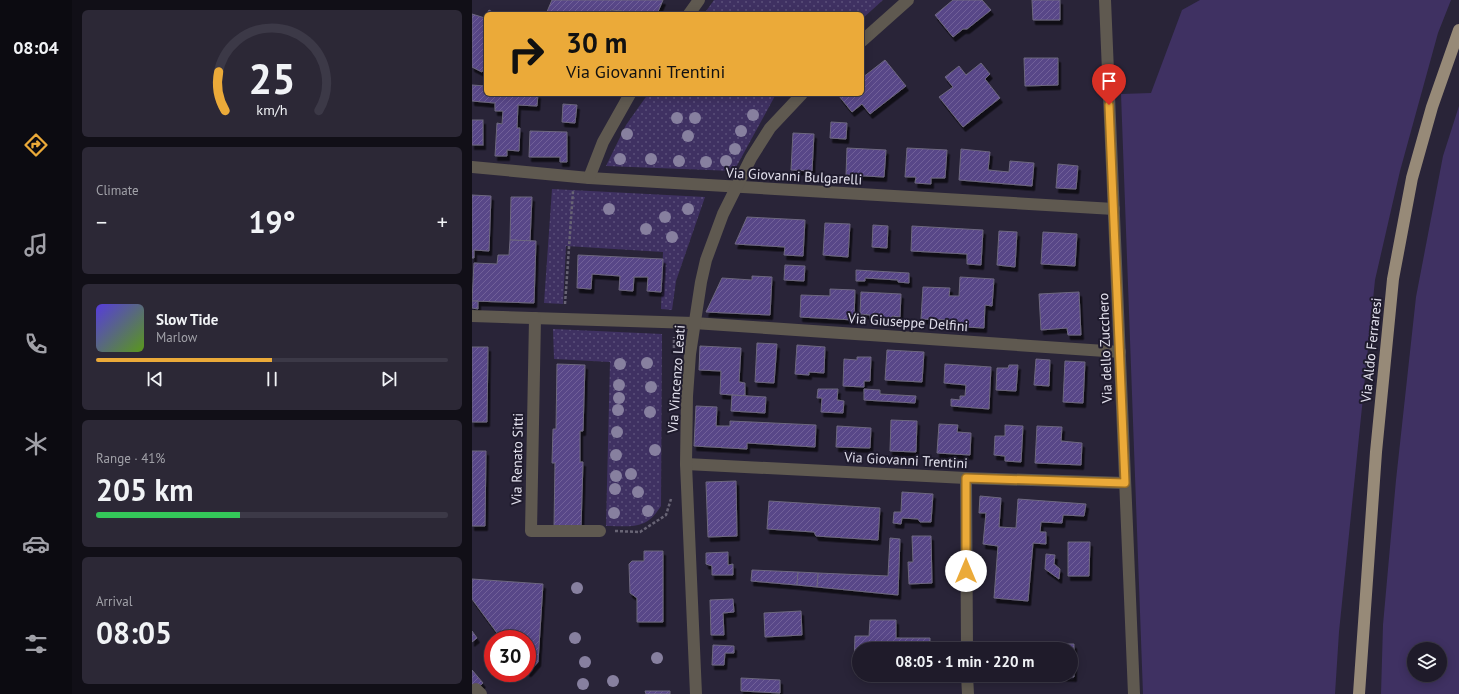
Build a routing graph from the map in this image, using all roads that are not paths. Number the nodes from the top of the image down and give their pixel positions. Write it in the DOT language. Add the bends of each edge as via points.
graph roads {
  1 [pos="699,0"];
  2 [pos="908,0"];
  3 [pos="1105,0"];
  4 [pos="690,12"];
  5 [pos="1459,30"];
  6 [pos="864,39"];
  7 [pos="629,96"];
  8 [pos="800,96"];
  9 [pos="472,167"];
  10 [pos="589,178"];
  11 [pos="736,187"];
  12 [pos="1114,209"];
  13 [pos="472,316"];
  14 [pos="535,318"];
  15 [pos="694,323"];
  16 [pos="1120,352"];
  17 [pos="686,464"];
  18 [pos="966,478"];
  19 [pos="1125,483"];
  20 [pos="600,531"];
  21 [pos="967,642"];
  22 [pos="967,682"];
  23 [pos="696,694"];
  24 [pos="968,694"];
  25 [pos="1134,694"];
  26 [pos="1359,694"];
  1 -- 4 [label="street"];
  2 -- 6 [label="street"];
  3 -- 12 [label="street, Via dello Zucchero"];
  5 -- 26 [label="main road, Via Aldo Ferraresi" via="1432,107 1412,178 1393,279 1376,452"];
  7 -- 10 [label="street" via="603,142"];
  8 -- 11 [label="street, Via Vincenzo Leati" via="770,128"];
  9 -- 10 [label="street, Via Giovanni Bulgarelli"];
  10 -- 11 [label="street, Via Giovanni Bulgarelli"];
  11 -- 12 [label="street, Via Giovanni Bulgarelli"];
  11 -- 15 [label="street, Via Vincenzo Leati" via="706,260"];
  12 -- 16 [label="street, Via dello Zucchero"];
  13 -- 14 [label="street"];
  14 -- 15 [label="street"];
  14 -- 20 [label="street, Via Renato Sitti" via="531,531"];
  15 -- 16 [label="street, Via Giuseppe Delfini"];
  15 -- 17 [label="street, Via Vincenzo Leati" via="687,396"];
  16 -- 19 [label="street, Via dello Zucchero"];
  17 -- 18 [label="street, Via Giovanni Trentini"];
  17 -- 23 [label="street, Via Vincenzo Leati"];
  18 -- 19 [label="street, Via Giovanni Trentini"];
  18 -- 21 [label="street"];
  19 -- 25 [label="street, Via dello Zucchero"];
  22 -- 24 [label="street"];
}
